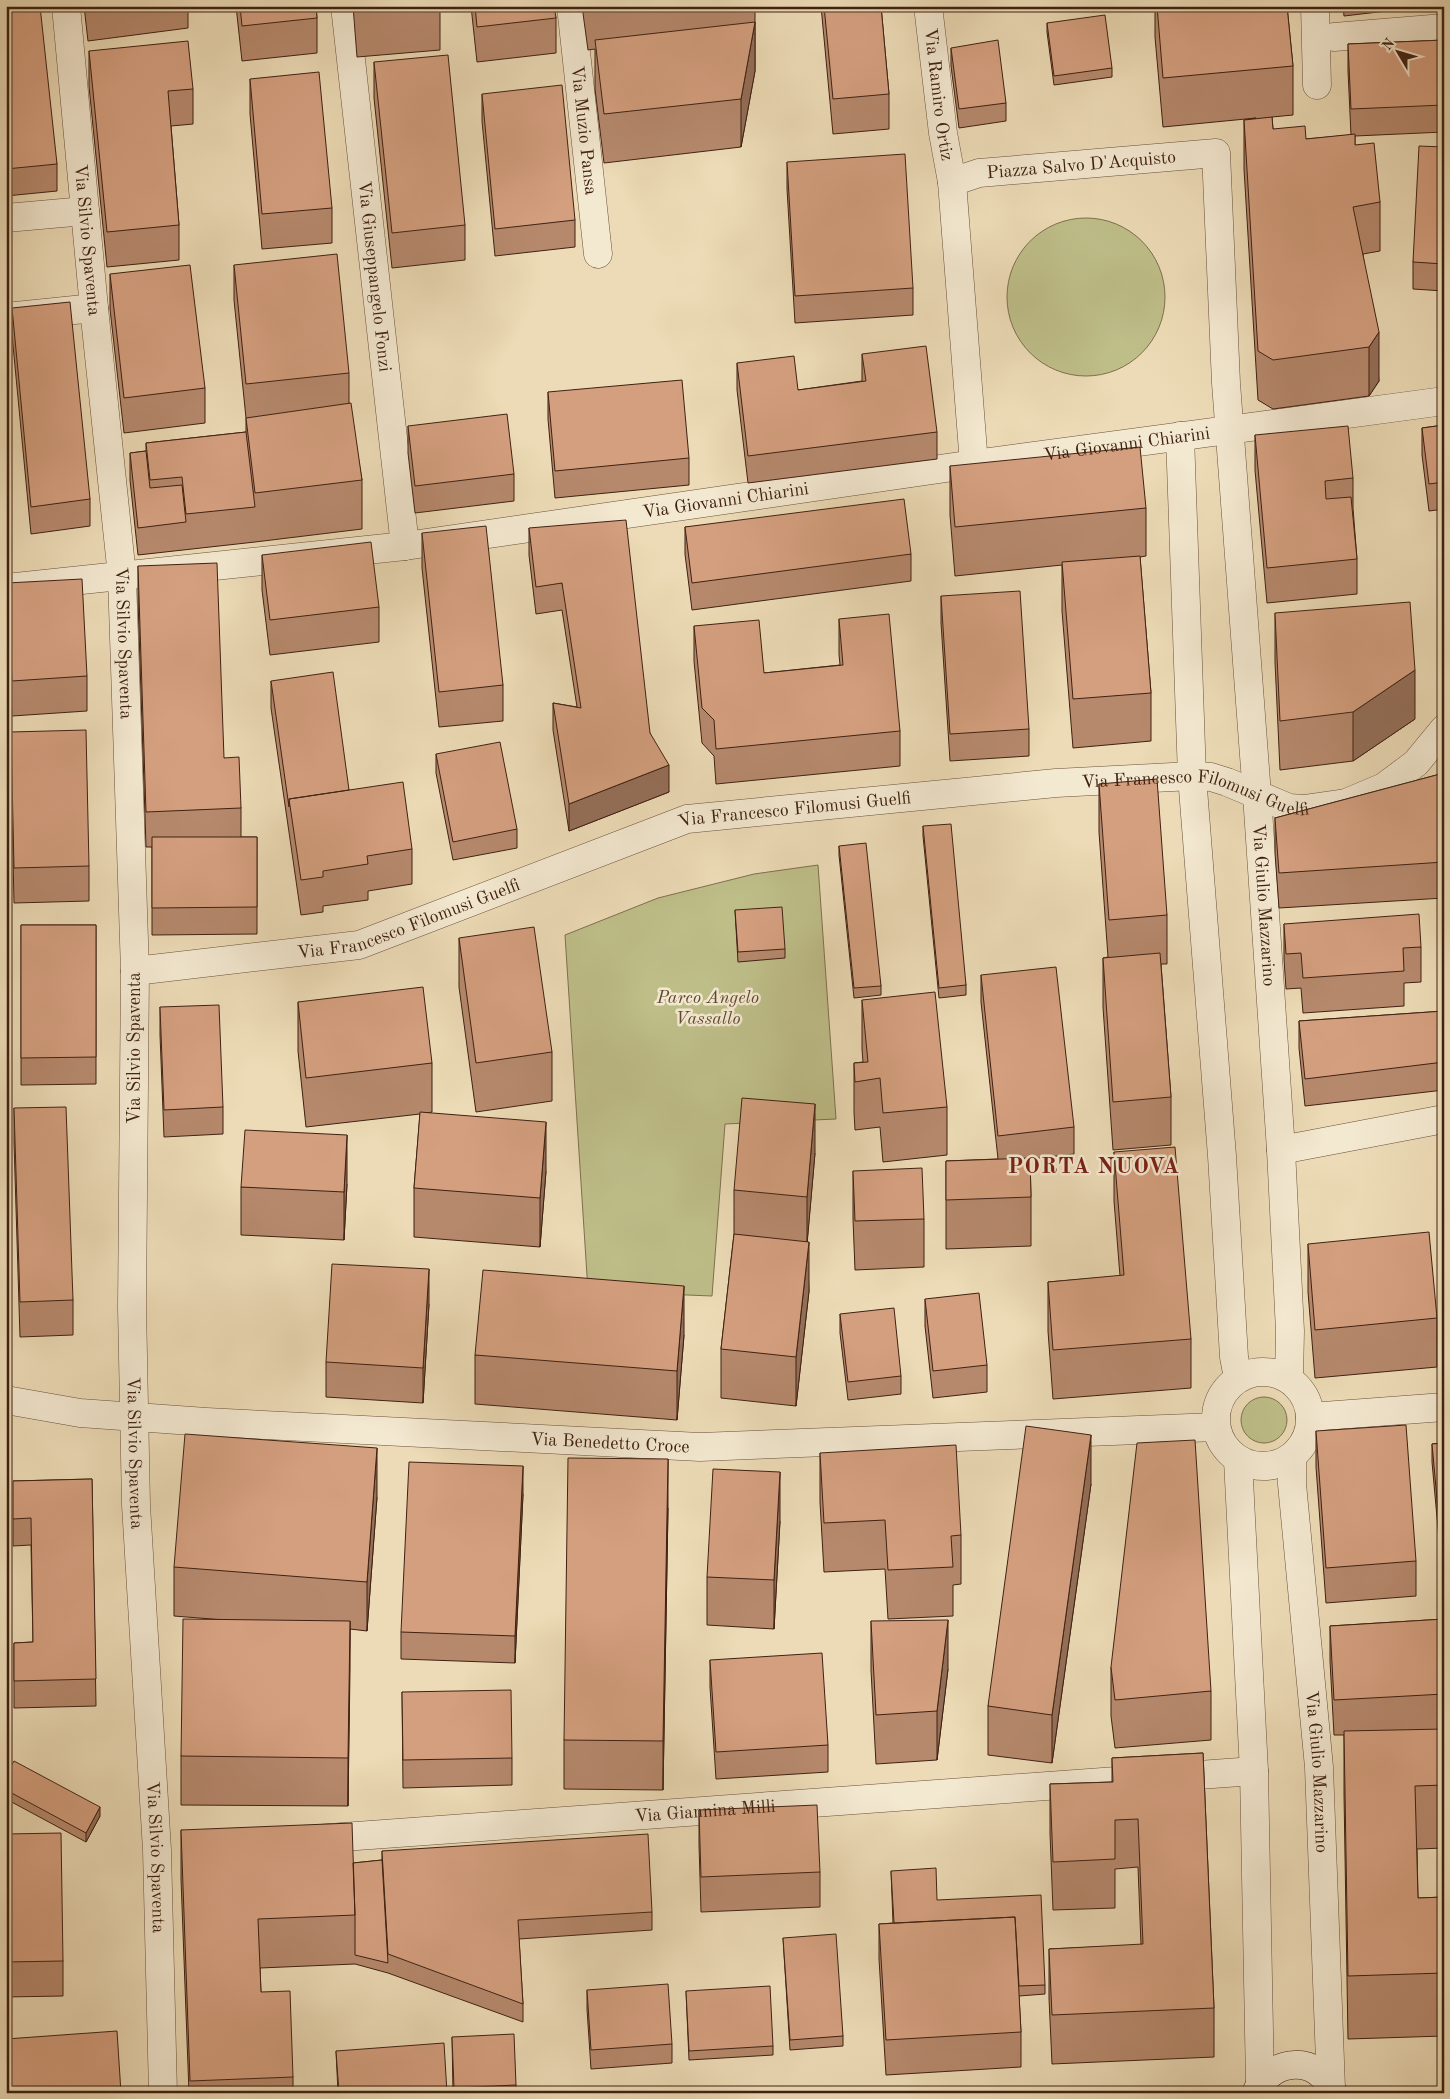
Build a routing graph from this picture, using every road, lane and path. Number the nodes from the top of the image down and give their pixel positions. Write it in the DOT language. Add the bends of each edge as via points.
graph roads {
  1 [pos="66,6"];
  2 [pos="344,6"];
  3 [pos="572,6"];
  4 [pos="928,6"];
  5 [pos="1315,6"];
  6 [pos="1444,28"];
  7 [pos="1334,37"];
  8 [pos="1317,85"];
  9 [pos="952,182"];
  10 [pos="85,211"];
  11 [pos="6,218"];
  12 [pos="598,254"];
  13 [pos="94,308"];
  14 [pos="6,317"];
  15 [pos="1444,401"];
  16 [pos="1230,431"];
  17 [pos="1180,436"];
  18 [pos="974,464"];
  19 [pos="406,546"];
  20 [pos="122,576"];
  21 [pos="6,588"];
  22 [pos="1444,729"];
  23 [pos="1192,776"];
  24 [pos="1258,795"];
  25 [pos="135,971"];
  26 [pos="1444,1119"];
  27 [pos="1281,1150"];
  28 [pos="1238,1378"];
  29 [pos="1289,1379"];
  30 [pos="6,1400"];
  31 [pos="1444,1407"];
  32 [pos="135,1417"];
  33 [pos="1310,1417"];
  34 [pos="1216,1428"];
  35 [pos="1292,1457"];
  36 [pos="1238,1460"];
  37 [pos="1254,1771"];
  38 [pos="293,1840"];
  39 [pos="184,1848"];
  40 [pos="157,1850"];
  41 [pos="1258,2088"];
  42 [pos="1332,2090"];
  43 [pos="163,2093"];
  1 -- 10 [label="street, Via Silvio Spaventa"];
  2 -- 19 [label="street, Via Giuseppangelo Fonzi"];
  3 -- 12 [label="street, Via Muzio Pansa"];
  4 -- 9 [label="street, Via Ramiro Ortiz"];
  5 -- 8 [label="street"];
  6 -- 7 [label="street"];
  9 -- 16 [label="street, Piazza Salvo D'Acquisto" via="978,173 1216,153"];
  9 -- 18 [label="street"];
  10 -- 11 [label="street"];
  10 -- 13 [label="street, Via Silvio Spaventa"];
  13 -- 14 [label="street"];
  13 -- 20 [label="street, Via Silvio Spaventa"];
  15 -- 16 [label="street, Via Giovanni Chiarini"];
  16 -- 17 [label="street, Via Giovanni Chiarini"];
  16 -- 24 [label="street, Via Giulio Mazzarino"];
  17 -- 18 [label="street, Via Giovanni Chiarini"];
  17 -- 23 [label="street"];
  18 -- 19 [label="street, Via Giovanni Chiarini"];
  19 -- 20 [label="street, Via Giovanni Chiarini"];
  20 -- 21 [label="street, Via Giovanni Chiarini"];
  20 -- 25 [label="street, Via Silvio Spaventa"];
  22 -- 24 [label="street, Via Francesco Filomusi Guelfi" via="1416,763 1384,787 1346,803 1289,808"];
  23 -- 24 [label="street, Via Francesco Filomusi Guelfi" via="1211,777"];
  23 -- 25 [label="street, Via Francesco Filomusi Guelfi" via="1056,783 687,819 359,945"];
  23 -- 28 [label="street"];
  24 -- 27 [label="street, Via Giulio Mazzarino"];
  25 -- 32 [label="street, Via Silvio Spaventa" via="132,1307"];
  26 -- 27 [label="street"];
  27 -- 29 [label="street, Via Giulio Mazzarino" via="1290,1331"];
  28 -- 29 [label="street" via="1264,1371"];
  28 -- 34 [label="street" via="1220,1400"];
  29 -- 33 [label="street" via="1306,1398"];
  30 -- 32 [label="street, Via Benedetto Croce" via="80,1413"];
  31 -- 33 [label="street"];
  32 -- 34 [label="street, Via Benedetto Croce" via="700,1447"];
  32 -- 40 [label="street, Via Silvio Spaventa" via="136,1505"];
  33 -- 35 [label="street" via="1308,1436"];
  34 -- 36 [label="street" via="1228,1452"];
  35 -- 36 [label="street" via="1266,1467"];
  35 -- 42 [label="street, Via Giulio Mazzarino" via="1318,1767"];
  36 -- 37 [label="street"];
  37 -- 38 [label="street, Via Giannina Milli"];
  37 -- 41 [label="street"];
  39 -- 40 [label="street"];
  40 -- 43 [label="street, Via Silvio Spaventa"];
  41 -- 42 [label="street" via="1276,2069 1297,2064 1317,2072"];
}
